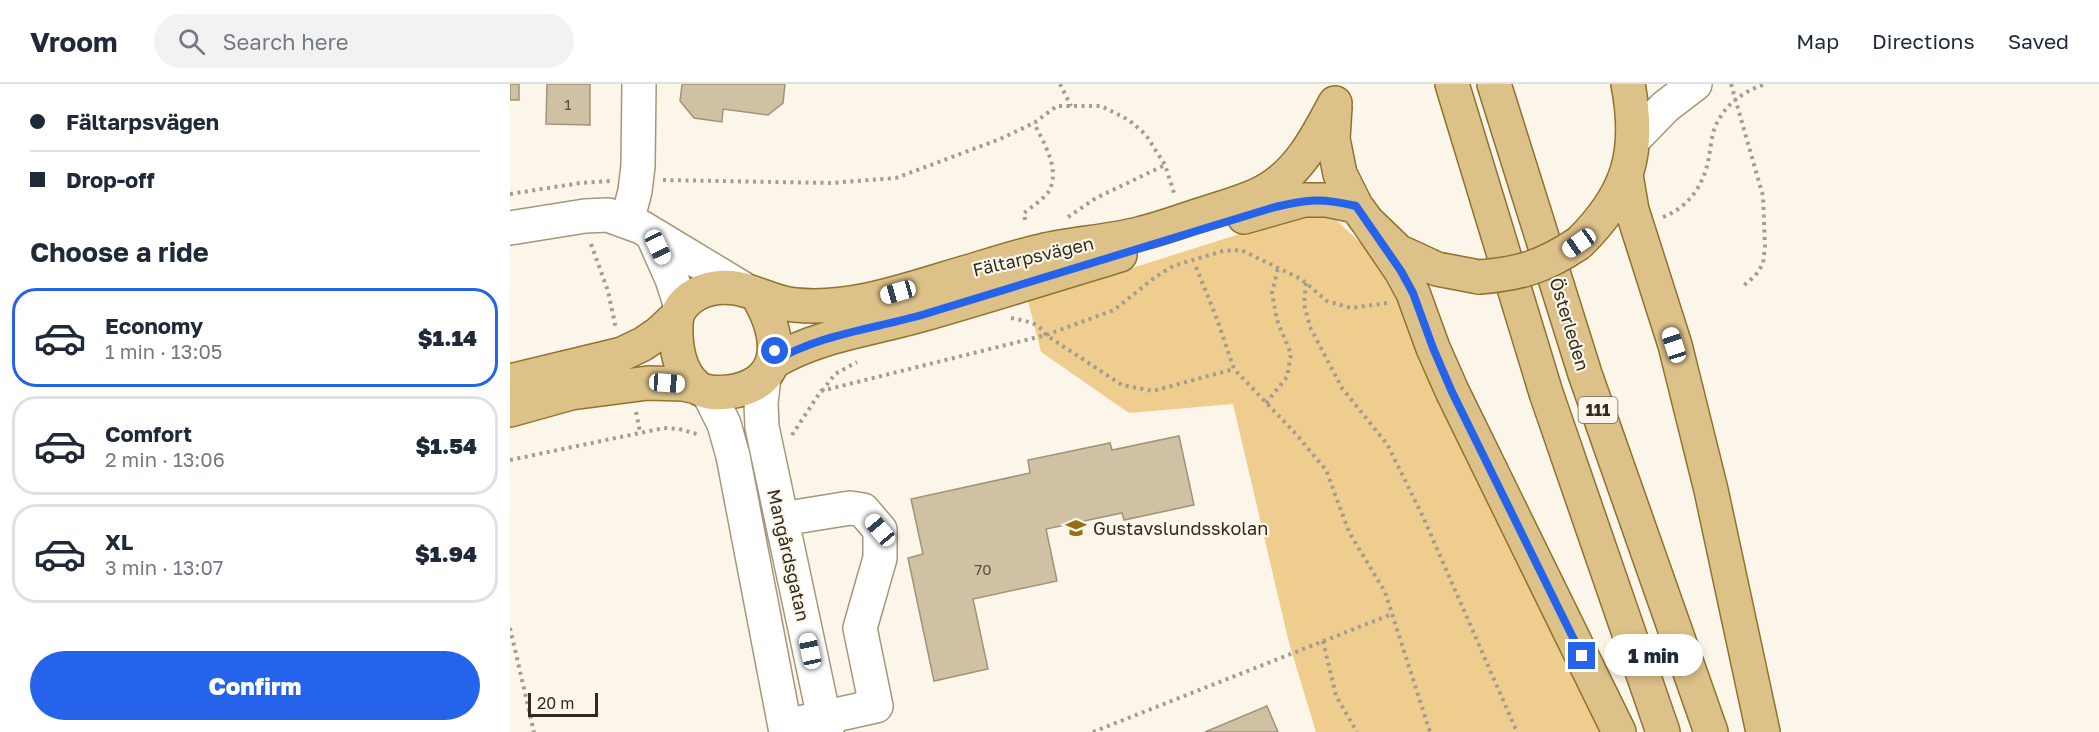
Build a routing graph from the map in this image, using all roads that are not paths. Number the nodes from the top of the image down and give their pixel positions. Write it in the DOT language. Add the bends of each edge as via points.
graph roads {
  1 [pos="639,84"];
  2 [pos="1452,84"];
  3 [pos="1494,84"];
  4 [pos="1628,84"];
  5 [pos="1695,84"];
  6 [pos="1337,93"];
  7 [pos="1634,139"];
  8 [pos="1626,176"];
  9 [pos="1361,214"];
  10 [pos="510,228"];
  11 [pos="640,229"];
  12 [pos="750,292"];
  13 [pos="678,312"];
  14 [pos="769,370"];
  15 [pos="510,381"];
  16 [pos="702,390"];
  17 [pos="510,410"];
  18 [pos="782,519"];
  19 [pos="825,725"];
  20 [pos="785,729"];
  21 [pos="1619,732"];
  22 [pos="1663,732"];
  23 [pos="1711,732"];
  24 [pos="1763,732"];
  1 -- 11 [label="street"];
  2 -- 22 [label="main road, 111" via="1546,393"];
  3 -- 23 [label="main road, Österleden / 111" via="1585,374"];
  4 -- 7 [label="main road"];
  5 -- 7 [label="street" via="1665,107"];
  6 -- 9 [label="main road" via="1333,138 1340,174"];
  6 -- 12 [label="main road, Fältarpsvägen" via="1314,144 1291,170 1267,190 1224,207 1141,233 1042,250 845,305 795,305"];
  7 -- 8 [label="main road"];
  8 -- 9 [label="main road, bridge" via="1604,216 1579,243 1557,258 1506,275 1479,277 1437,269 1398,250"];
  8 -- 24 [label="main road" via="1636,227 1674,345 1712,490"];
  9 -- 14 [label="main road, Fältarpsvägen" via="1327,200 1304,200 1275,207 921,315 828,338 788,353"];
  9 -- 21 [label="main road" via="1413,293 1452,392"];
  10 -- 11 [label="street" via="608,215"];
  11 -- 12 [label="street"];
  11 -- 13 [label="street" via="672,279"];
  12 -- 13 [label="main road" via="732,287 709,289 698,293"];
  12 -- 14 [label="main road" via="764,307 773,330 775,351"];
  13 -- 15 [label="main road" via="660,333 622,354"];
  13 -- 16 [label="main road" via="680,358 689,379"];
  14 -- 16 [label="main road" via="755,384 736,391"];
  14 -- 18 [label="street, Mangårdsgatan" via="760,416"];
  16 -- 17 [label="main road" via="667,383 630,386 571,393"];
  16 -- 20 [label="street, Mangårdsgatan" via="724,424 733,456"];
  18 -- 19 [label="street, Mangårdsgatan"];
  18 -- 19 [label="street" via="850,508 863,510 880,530 880,558 860,628 876,706"];
  19 -- 20 [label="street"];
}
